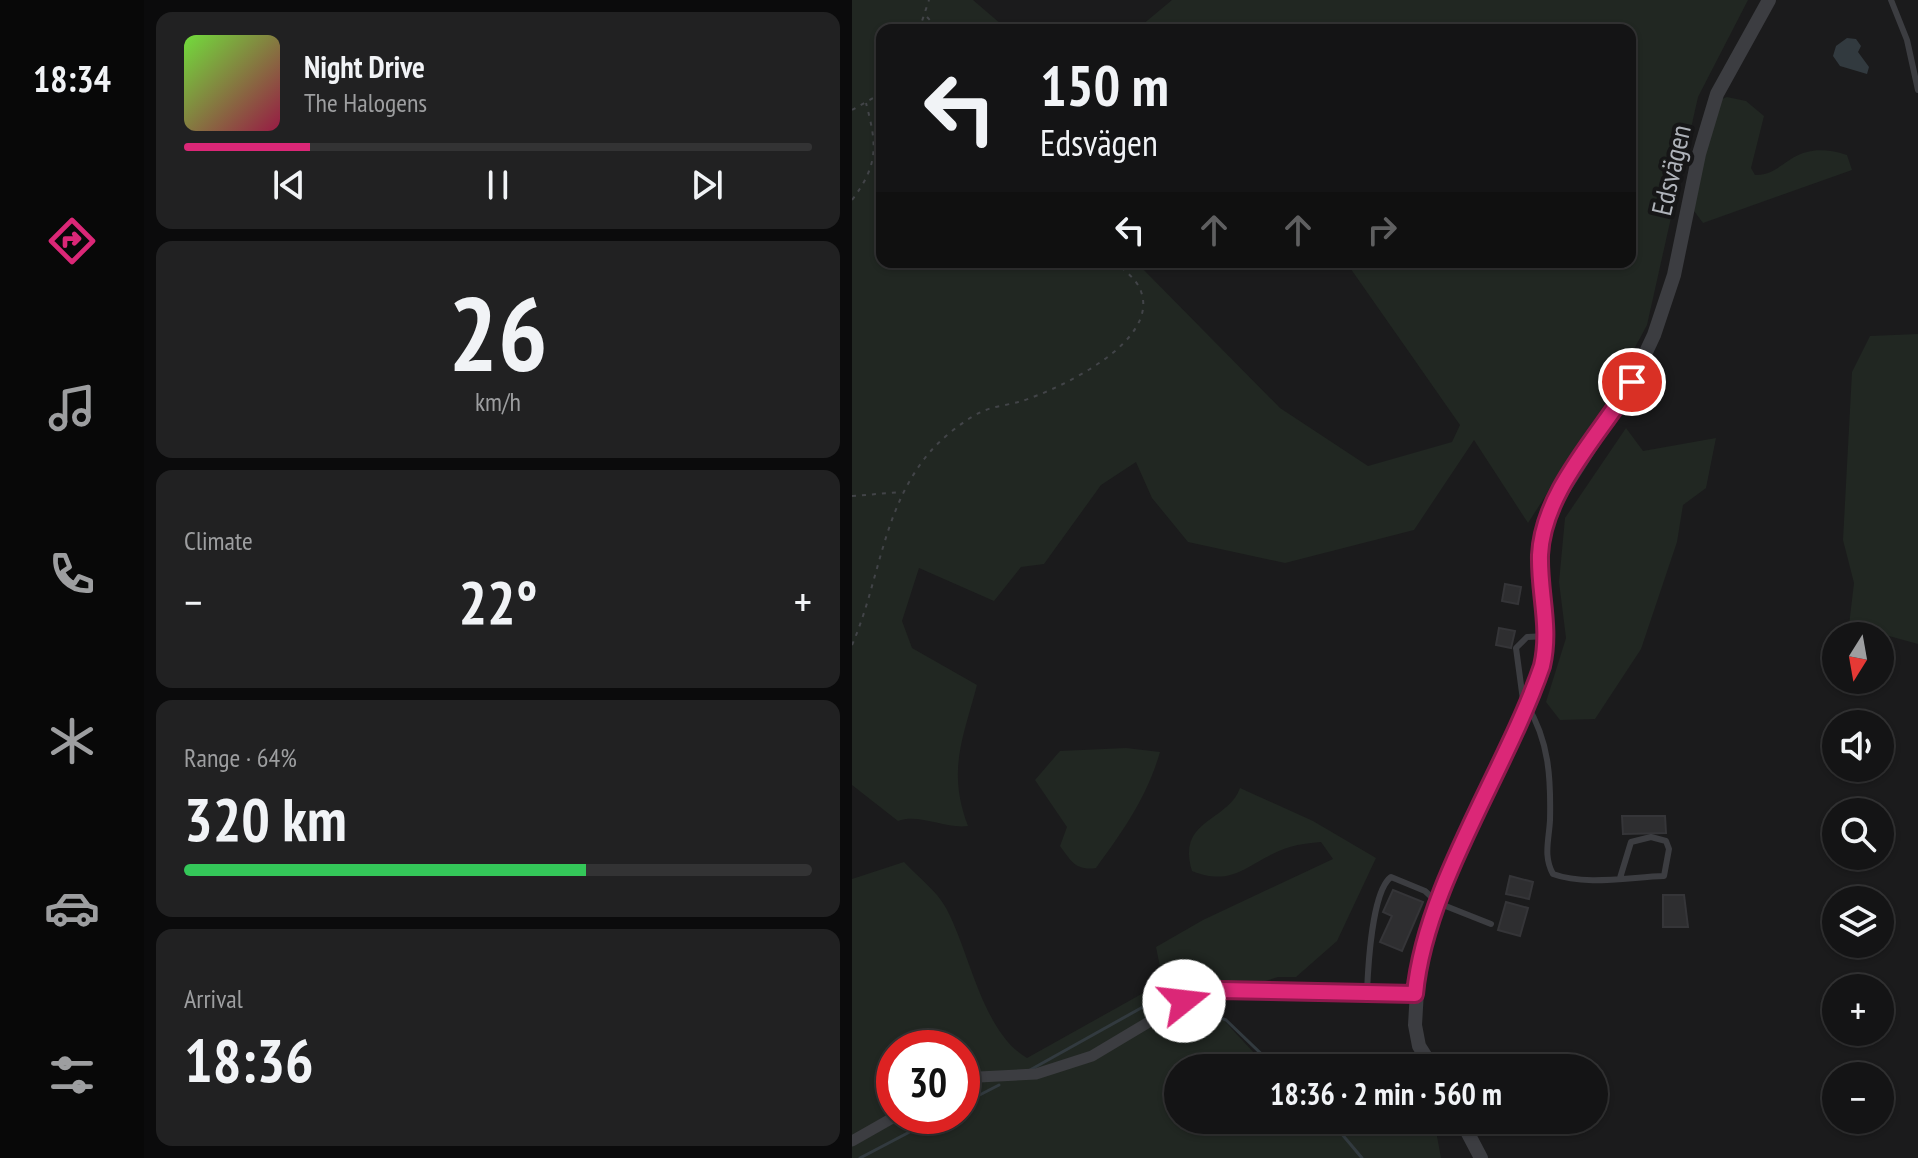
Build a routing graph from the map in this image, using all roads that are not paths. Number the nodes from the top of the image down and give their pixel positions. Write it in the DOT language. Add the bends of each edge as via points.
graph roads {
  1 [pos="1769,0"];
  2 [pos="1891,0"];
  3 [pos="1918,90"];
  4 [pos="1547,636"];
  5 [pos="1526,708"];
  6 [pos="1620,878"];
  7 [pos="1438,903"];
  8 [pos="1491,924"];
  9 [pos="1367,992"];
  10 [pos="1415,994"];
  11 [pos="1424,1054"];
  12 [pos="980,1077"];
  13 [pos="876,1127"];
  14 [pos="1468,1134"];
  15 [pos="852,1141"];
  16 [pos="1481,1158"];
  1 -- 4 [label="street, Edsvägen" via="1717,94 1674,275 1654,335 1632,382 1547,515 1540,558"];
  2 -- 3 [label="lane"];
  4 -- 5 [label="street, Edsvägen"];
  4 -- 5 [label="lane" via="1527,637 1516,648"];
  5 -- 6 [label="lane" via="1541,727 1549,763 1547,864 1553,874 1567,880"];
  5 -- 7 [label="street, Edsvägen"];
  6 -- 6 [label="lane" via="1664,876 1666,841 1651,837 1631,842"];
  7 -- 8 [label="lane"];
  7 -- 9 [label="lane" via="1401,878 1386,881 1371,944"];
  7 -- 10 [label="street, Edsvägen" via="1419,956"];
  9 -- 10 [label="street"];
  9 -- 12 [label="street" via="1206,993 1092,1056 1036,1074"];
  10 -- 11 [label="street, Edsvägen" via="1415,1025"];
  13 -- 15 [label="street"];
  14 -- 16 [label="street"];
}
